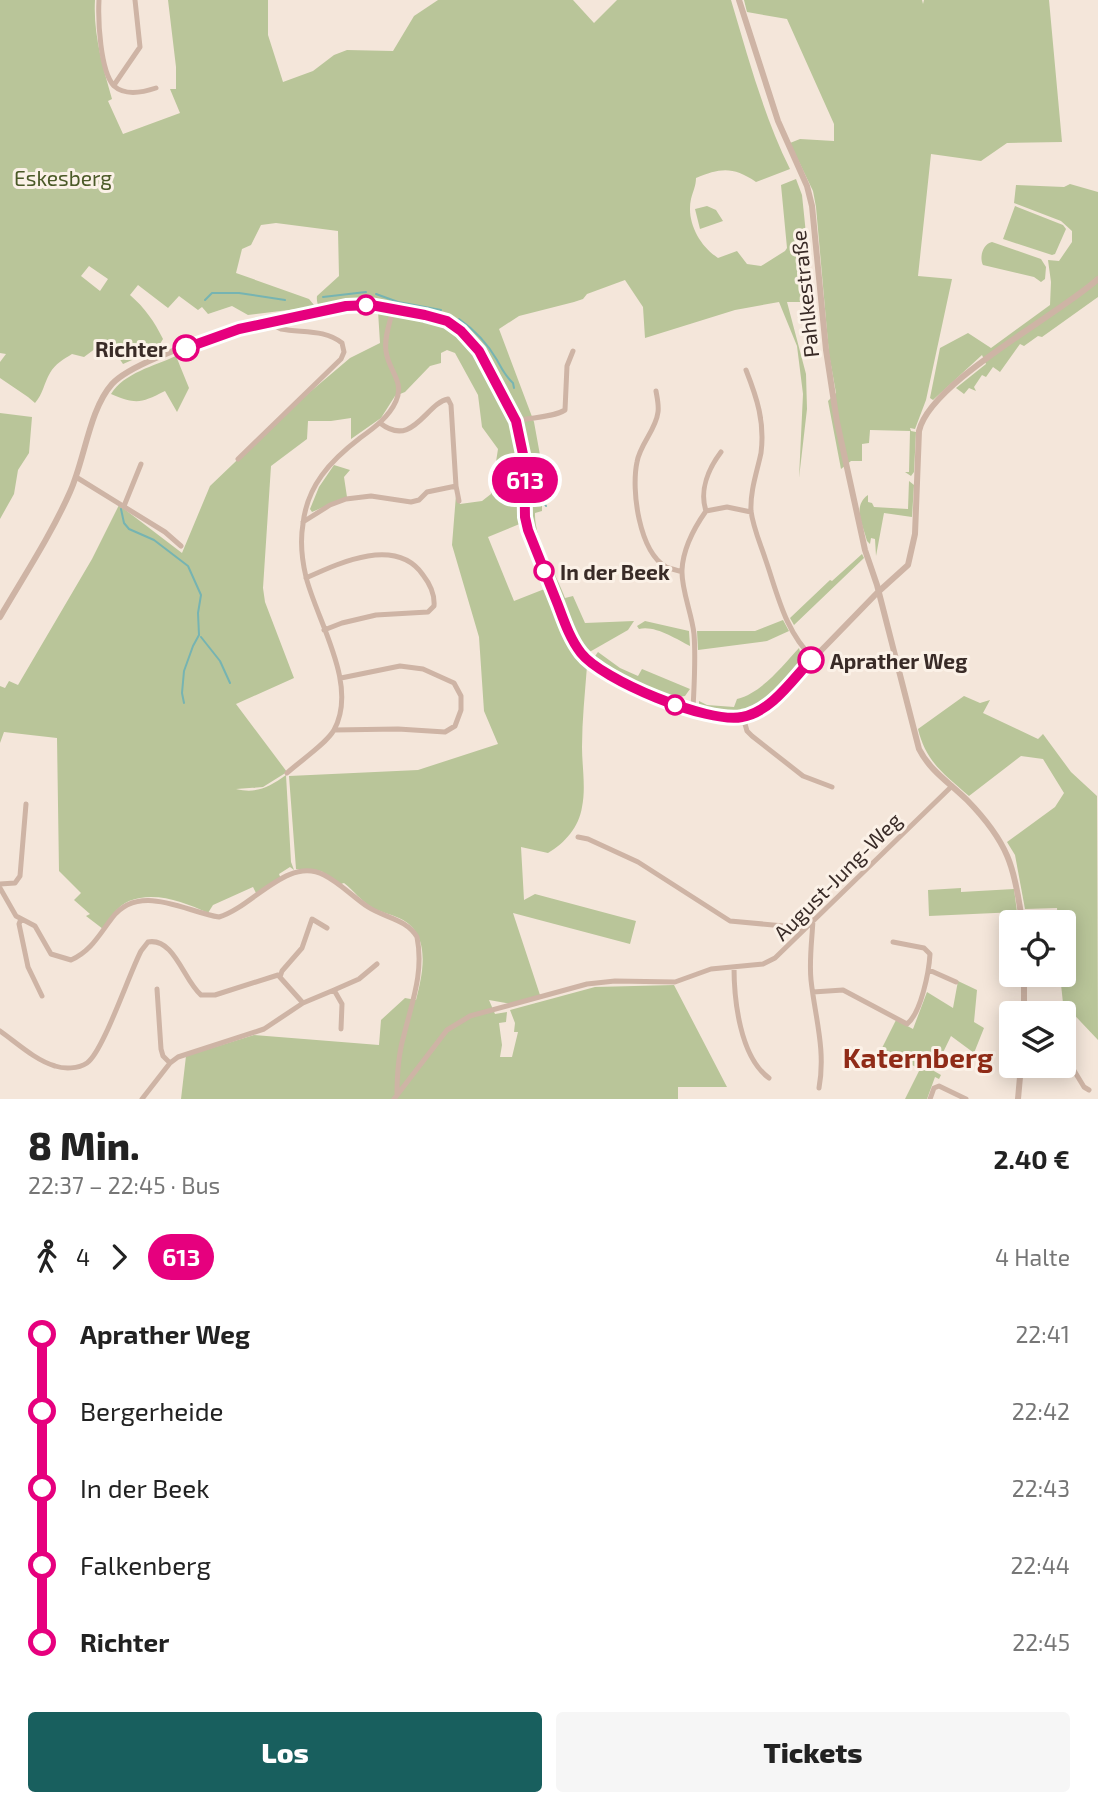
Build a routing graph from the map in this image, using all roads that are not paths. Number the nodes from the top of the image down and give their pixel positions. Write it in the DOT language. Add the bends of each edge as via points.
graph roads {
  1 [pos="99,0"];
  2 [pos="135,0"];
  3 [pos="739,0"];
  4 [pos="114,85"];
  5 [pos="156,89"];
  6 [pos="1098,279"];
  7 [pos="393,309"];
  8 [pos="275,320"];
  9 [pos="573,351"];
  10 [pos="746,370"];
  11 [pos="656,391"];
  12 [pos="516,421"];
  13 [pos="380,424"];
  14 [pos="721,452"];
  15 [pos="238,459"];
  16 [pos="141,464"];
  17 [pos="76,477"];
  18 [pos="456,486"];
  19 [pos="459,501"];
  20 [pos="124,506"];
  21 [pos="706,511"];
  22 [pos="751,512"];
  23 [pos="303,522"];
  24 [pos="181,546"];
  25 [pos="682,572"];
  26 [pos="306,578"];
  27 [pos="877,593"];
  28 [pos="0,617"];
  29 [pos="324,629"];
  30 [pos="813,658"];
  31 [pos="341,678"];
  32 [pos="693,710"];
  33 [pos="743,717"];
  34 [pos="334,730"];
  35 [pos="287,773"];
  36 [pos="952,786"];
  37 [pos="832,787"];
  38 [pos="26,804"];
  39 [pos="578,837"];
  40 [pos="0,886"];
  41 [pos="1021,910"];
  42 [pos="21,919"];
  43 [pos="813,920"];
  44 [pos="327,928"];
  45 [pos="806,928"];
  46 [pos="893,942"];
  47 [pos="377,964"];
  48 [pos="734,967"];
  49 [pos="929,970"];
  50 [pos="280,976"];
  51 [pos="956,982"];
  52 [pos="157,989"];
  53 [pos="334,990"];
  54 [pos="813,992"];
  55 [pos="42,996"];
  56 [pos="303,1003"];
  57 [pos="341,1029"];
  58 [pos="0,1031"];
  59 [pos="170,1063"];
  60 [pos="1076,1074"];
  61 [pos="769,1078"];
  62 [pos="1020,1078"];
  63 [pos="820,1088"];
  64 [pos="1089,1090"];
  65 [pos="143,1097"];
  66 [pos="396,1097"];
  67 [pos="930,1099"];
  68 [pos="966,1099"];
  69 [pos="1018,1099"];
  1 -- 4 [label="street" via="101,43"];
  2 -- 4 [label="street" via="141,47"];
  3 -- 27 [label="street, Pahlkestraße" via="778,121 812,206 837,422"];
  4 -- 5 [label="street" via="139,93"];
  6 -- 27 [label="street" via="972,370 926,413 919,431 910,561"];
  7 -- 8 [label="street" via="346,306"];
  7 -- 12 [label="street" via="436,317 467,336 489,367"];
  7 -- 13 [label="street" via="386,352 400,389"];
  8 -- 15 [label="street" via="281,330 334,338 342,343 344,352"];
  8 -- 17 [label="street" via="133,368 115,381 96,412"];
  9 -- 12 [label="street" via="567,366 565,410"];
  10 -- 22 [label="street" via="762,421"];
  11 -- 25 [label="street" via="656,421 636,463 635,505 639,524 659,560"];
  12 -- 32 [label="street" via="524,459 528,530 576,647 595,666 651,695"];
  13 -- 18 [label="street" via="394,430 408,428 448,399"];
  13 -- 23 [label="street" via="325,469"];
  14 -- 21 [label="street" via="705,486"];
  16 -- 20 [label="street"];
  17 -- 20 [label="street"];
  17 -- 28 [label="street"];
  18 -- 19 [label="street"];
  18 -- 23 [label="street" via="426,492 419,500 404,503 371,496 346,499"];
  20 -- 24 [label="street"];
  21 -- 22 [label="street"];
  21 -- 25 [label="street" via="689,540"];
  22 -- 30 [label="street" via="786,620"];
  23 -- 26 [label="street"];
  25 -- 32 [label="street" via="694,641"];
  26 -- 29 [label="street"];
  26 -- 29 [label="street" via="344,561 386,556 416,566 433,594 434,606 428,612 366,617"];
  27 -- 30 [label="street"];
  27 -- 36 [label="street, Pahlkestraße" via="919,749 930,767"];
  29 -- 31 [label="street"];
  30 -- 33 [label="street" via="765,707"];
  31 -- 34 [label="street"];
  31 -- 34 [label="street" via="400,666 423,668 457,686 461,710 455,726 445,732"];
  32 -- 33 [label="street"];
  33 -- 37 [label="street" via="752,736 803,776"];
  34 -- 35 [label="street"];
  36 -- 41 [label="street, Pahlkestraße" via="1004,847 1015,874"];
  36 -- 43 [label="street, August-Jung-Weg"];
  38 -- 40 [label="street" via="20,876 15,883"];
  39 -- 45 [label="street" via="638,862 730,921"];
  40 -- 42 [label="street"];
  42 -- 55 [label="street" via="28,967"];
  42 -- 66 [label="street" via="35,926 51,954 71,960 99,938 117,912 134,903 173,903 219,917 293,872 322,874 370,908 406,924 417,937 419,972 400,1052"];
  43 -- 45 [label="street, August-Jung-Weg"];
  43 -- 54 [label="street"];
  44 -- 50 [label="street" via="312,919 302,948"];
  45 -- 48 [label="street, August-Jung-Weg" via="771,961"];
  46 -- 49 [label="street" via="928,950"];
  47 -- 53 [label="street" via="359,979"];
  48 -- 61 [label="street" via="742,1031 759,1069"];
  48 -- 66 [label="street, August-Jung-Weg" via="672,982 587,984 464,1018 447,1030"];
  49 -- 51 [label="street"];
  49 -- 54 [label="street" via="907,1024 843,990"];
  50 -- 56 [label="street"];
  50 -- 58 [label="street" via="201,995 162,943 148,942 102,1042 88,1062 77,1067 44,1062"];
  52 -- 59 [label="street" via="161,1049"];
  53 -- 56 [label="street"];
  53 -- 57 [label="street" via="342,1004"];
  54 -- 63 [label="street" via="822,1043"];
  56 -- 59 [label="street" via="270,1026 180,1055"];
  59 -- 65 [label="street"];
  60 -- 64 [label="street"];
  62 -- 69 [label="street"];
  67 -- 68 [label="street" via="939,1086"];
}
